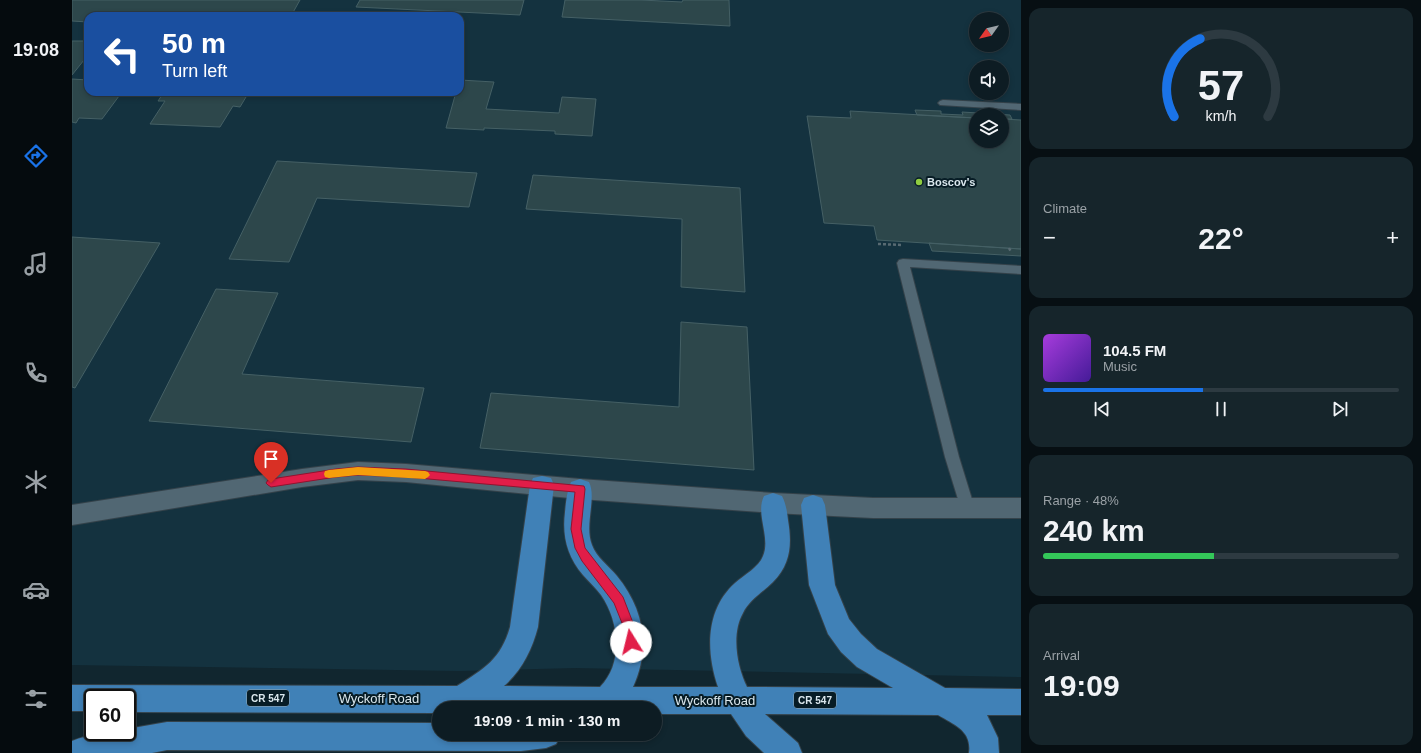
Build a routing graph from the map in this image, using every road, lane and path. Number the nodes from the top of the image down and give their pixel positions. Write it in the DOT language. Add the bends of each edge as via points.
graph roads {
  1 [pos="943,103"];
  2 [pos="1021,107"];
  3 [pos="1009,248"];
  4 [pos="1011,252"];
  5 [pos="1021,270"];
  6 [pos="542,485"];
  7 [pos="580,489"];
  8 [pos="773,503"];
  9 [pos="813,505"];
  10 [pos="1021,508"];
  11 [pos="968,509"];
  12 [pos="72,515"];
  13 [pos="72,698"];
  14 [pos="464,698"];
  15 [pos="738,700"];
  16 [pos="534,701"];
  17 [pos="606,701"];
  18 [pos="942,701"];
  19 [pos="662,702"];
  20 [pos="1021,702"];
  21 [pos="432,737"];
  22 [pos="78,753"];
  23 [pos="787,753"];
  24 [pos="984,753"];
  1 -- 2 [label="lane"];
  3 -- 4 [label="path"];
  5 -- 11 [label="lane" via="904,263 952,457"];
  6 -- 7 [label="street"];
  6 -- 12 [label="street" via="358,471"];
  6 -- 14 [label="main road" via="524,627 518,648 506,667"];
  7 -- 8 [label="street"];
  7 -- 17 [label="main road" via="576,529 580,548 619,600 631,642 626,672"];
  8 -- 9 [label="street"];
  8 -- 15 [label="main road" via="778,543 776,557 769,569 744,590 734,603 726,617 723,632 728,675"];
  9 -- 11 [label="street"];
  9 -- 18 [label="main road" via="822,585 838,626 867,658"];
  10 -- 11 [label="street"];
  13 -- 14 [label="main road, Wyckoff Road / CR 547"];
  14 -- 16 [label="main road, Wyckoff Road / CR 547"];
  15 -- 18 [label="main road, Wyckoff Road / CR 547"];
  15 -- 19 [label="main road, Wyckoff Road / CR 547"];
  15 -- 23 [label="main road" via="761,730"];
  18 -- 20 [label="main road, Wyckoff Road / CR 547"];
  18 -- 24 [label="main road" via="976,724 984,737"];
  21 -- 22 [label="main road" via="167,736"];
}
